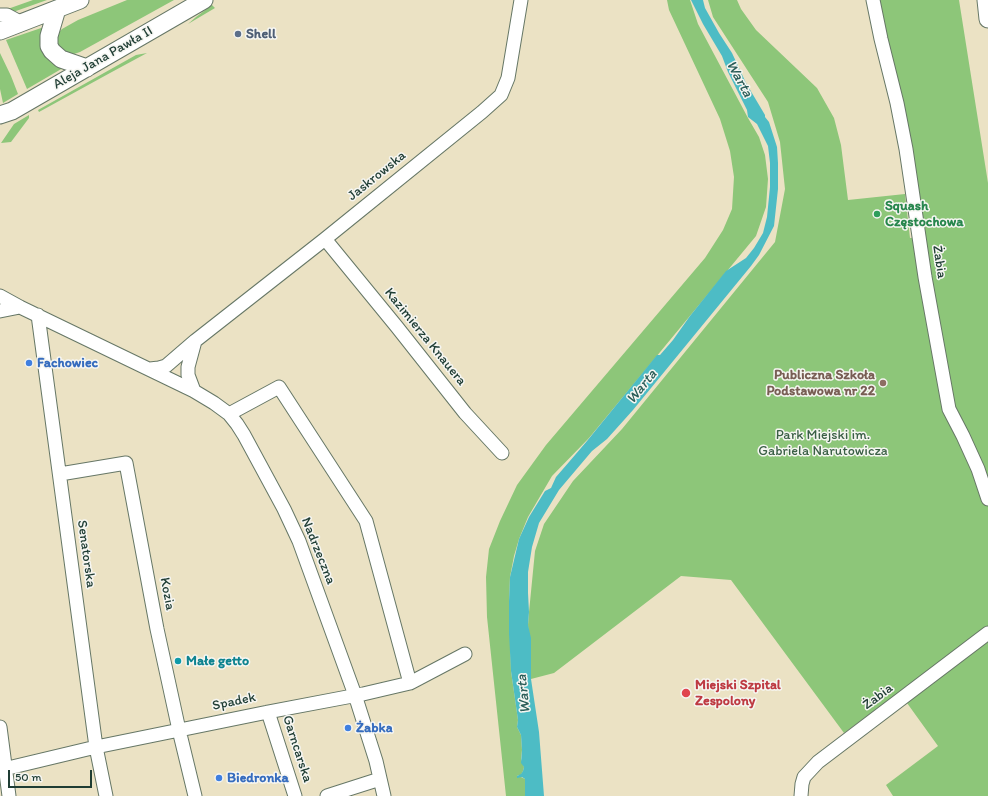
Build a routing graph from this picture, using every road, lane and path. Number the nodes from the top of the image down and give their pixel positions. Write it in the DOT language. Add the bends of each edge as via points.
graph roads {
  1 [pos="80,0"];
  2 [pos="204,0"];
  3 [pos="520,0"];
  4 [pos="873,0"];
  5 [pos="986,0"];
  6 [pos="57,9"];
  7 [pos="0,16"];
  8 [pos="988,19"];
  9 [pos="20,22"];
  10 [pos="0,31"];
  11 [pos="87,68"];
  12 [pos="0,115"];
  13 [pos="325,239"];
  14 [pos="0,296"];
  15 [pos="20,307"];
  16 [pos="0,311"];
  17 [pos="38,316"];
  18 [pos="195,341"];
  19 [pos="150,369"];
  20 [pos="194,391"];
  21 [pos="229,414"];
  22 [pos="502,453"];
  23 [pos="60,474"];
  24 [pos="988,499"];
  25 [pos="988,633"];
  26 [pos="465,654"];
  27 [pos="410,683"];
  28 [pos="355,694"];
  29 [pos="268,712"];
  30 [pos="0,727"];
  31 [pos="179,730"];
  32 [pos="96,747"];
  33 [pos="3,769"];
  34 [pos="380,779"];
  35 [pos="9,796"];
  36 [pos="106,796"];
  37 [pos="195,796"];
  38 [pos="295,796"];
  39 [pos="327,796"];
  40 [pos="384,796"];
  41 [pos="801,796"];
  1 -- 6 [label="main road"];
  2 -- 11 [label="main road, Aleja Jana Pawła II"];
  3 -- 13 [label="street, Jaskrowska" via="508,78 501,95"];
  4 -- 24 [label="street, Żabia" via="906,149 925,277 949,409 978,470"];
  5 -- 8 [label="main road"];
  6 -- 9 [label="main road"];
  6 -- 11 [label="main road" via="49,36 49,46 61,59"];
  7 -- 9 [label="street" via="7,16"];
  9 -- 10 [label="main road"];
  11 -- 12 [label="main road, Aleja Jana Pawła II" via="12,111"];
  13 -- 18 [label="street, Jaskrowska"];
  13 -- 22 [label="street, Kazimierza Knauera" via="465,413"];
  14 -- 15 [label="street, Nadrzeczna"];
  15 -- 16 [label="street"];
  15 -- 17 [label="street, Nadrzeczna"];
  17 -- 19 [label="street, Nadrzeczna"];
  17 -- 23 [label="street, Senatorska"];
  18 -- 19 [label="street, Jaskrowska" via="166,366"];
  18 -- 20 [label="street" via="188,368"];
  19 -- 20 [label="street, Nadrzeczna"];
  20 -- 21 [label="street, Nadrzeczna"];
  21 -- 27 [label="street" via="279,387 366,520"];
  21 -- 28 [label="street, Nadrzeczna" via="244,435 299,541"];
  23 -- 31 [label="street, Kozia" via="126,463"];
  23 -- 32 [label="street, Senatorska"];
  25 -- 41 [label="street, Żabia" via="818,762 804,777"];
  26 -- 27 [label="street, Spadek"];
  27 -- 28 [label="street, Spadek"];
  28 -- 29 [label="street, Spadek"];
  28 -- 34 [label="street, Nadrzeczna"];
  29 -- 31 [label="street, Spadek"];
  29 -- 38 [label="street, Garncarska"];
  30 -- 33 [label="street"];
  31 -- 32 [label="street, Spadek"];
  31 -- 37 [label="street, Kozia"];
  32 -- 33 [label="street, Spadek"];
  32 -- 36 [label="street, Senatorska"];
  33 -- 35 [label="street"];
  34 -- 39 [label="street"];
  34 -- 40 [label="street, Nadrzeczna"];
}
